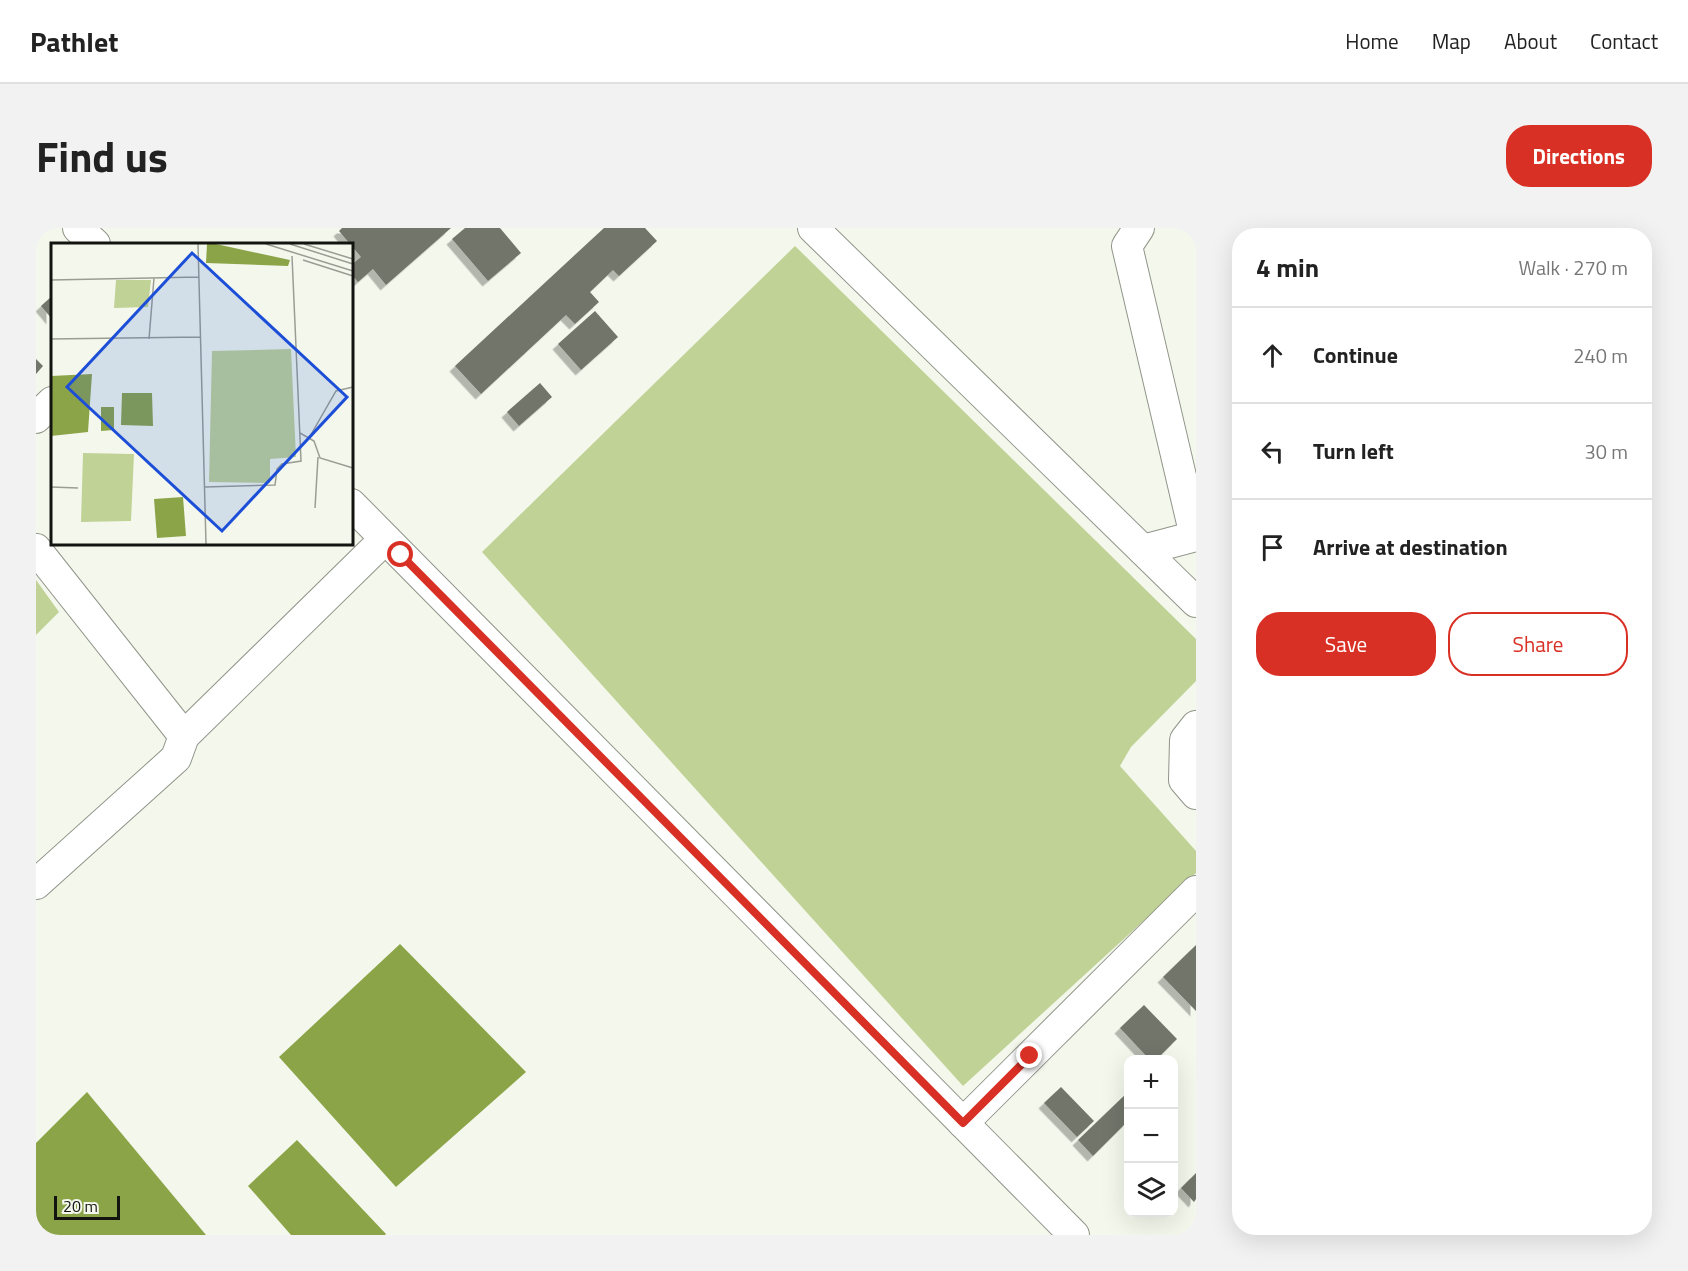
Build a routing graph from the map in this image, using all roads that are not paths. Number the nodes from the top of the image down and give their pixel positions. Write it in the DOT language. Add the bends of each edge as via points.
graph roads {
  1 [pos="78,228"];
  2 [pos="813,228"];
  3 [pos="1139,228"];
  4 [pos="93,243"];
  5 [pos="51,403"];
  6 [pos="36,418"];
  7 [pos="352,505"];
  8 [pos="1196,536"];
  9 [pos="385,539"];
  10 [pos="36,549"];
  11 [pos="1143,550"];
  12 [pos="1196,602"];
  13 [pos="1196,726"];
  14 [pos="184,736"];
  15 [pos="1196,794"];
  16 [pos="36,884"];
  17 [pos="1196,891"];
  18 [pos="963,1123"];
  19 [pos="1074,1235"];
  1 -- 4 [label="street"];
  2 -- 11 [label="street"];
  3 -- 8 [label="street" via="1127,246"];
  5 -- 6 [label="street"];
  7 -- 9 [label="street"];
  8 -- 11 [label="street"];
  9 -- 14 [label="street"];
  9 -- 18 [label="street"];
  10 -- 14 [label="street"];
  11 -- 12 [label="street"];
  13 -- 15 [label="street" via="1185,740 1184,780"];
  14 -- 16 [label="street" via="176,758"];
  17 -- 18 [label="street"];
  18 -- 19 [label="street"];
}
